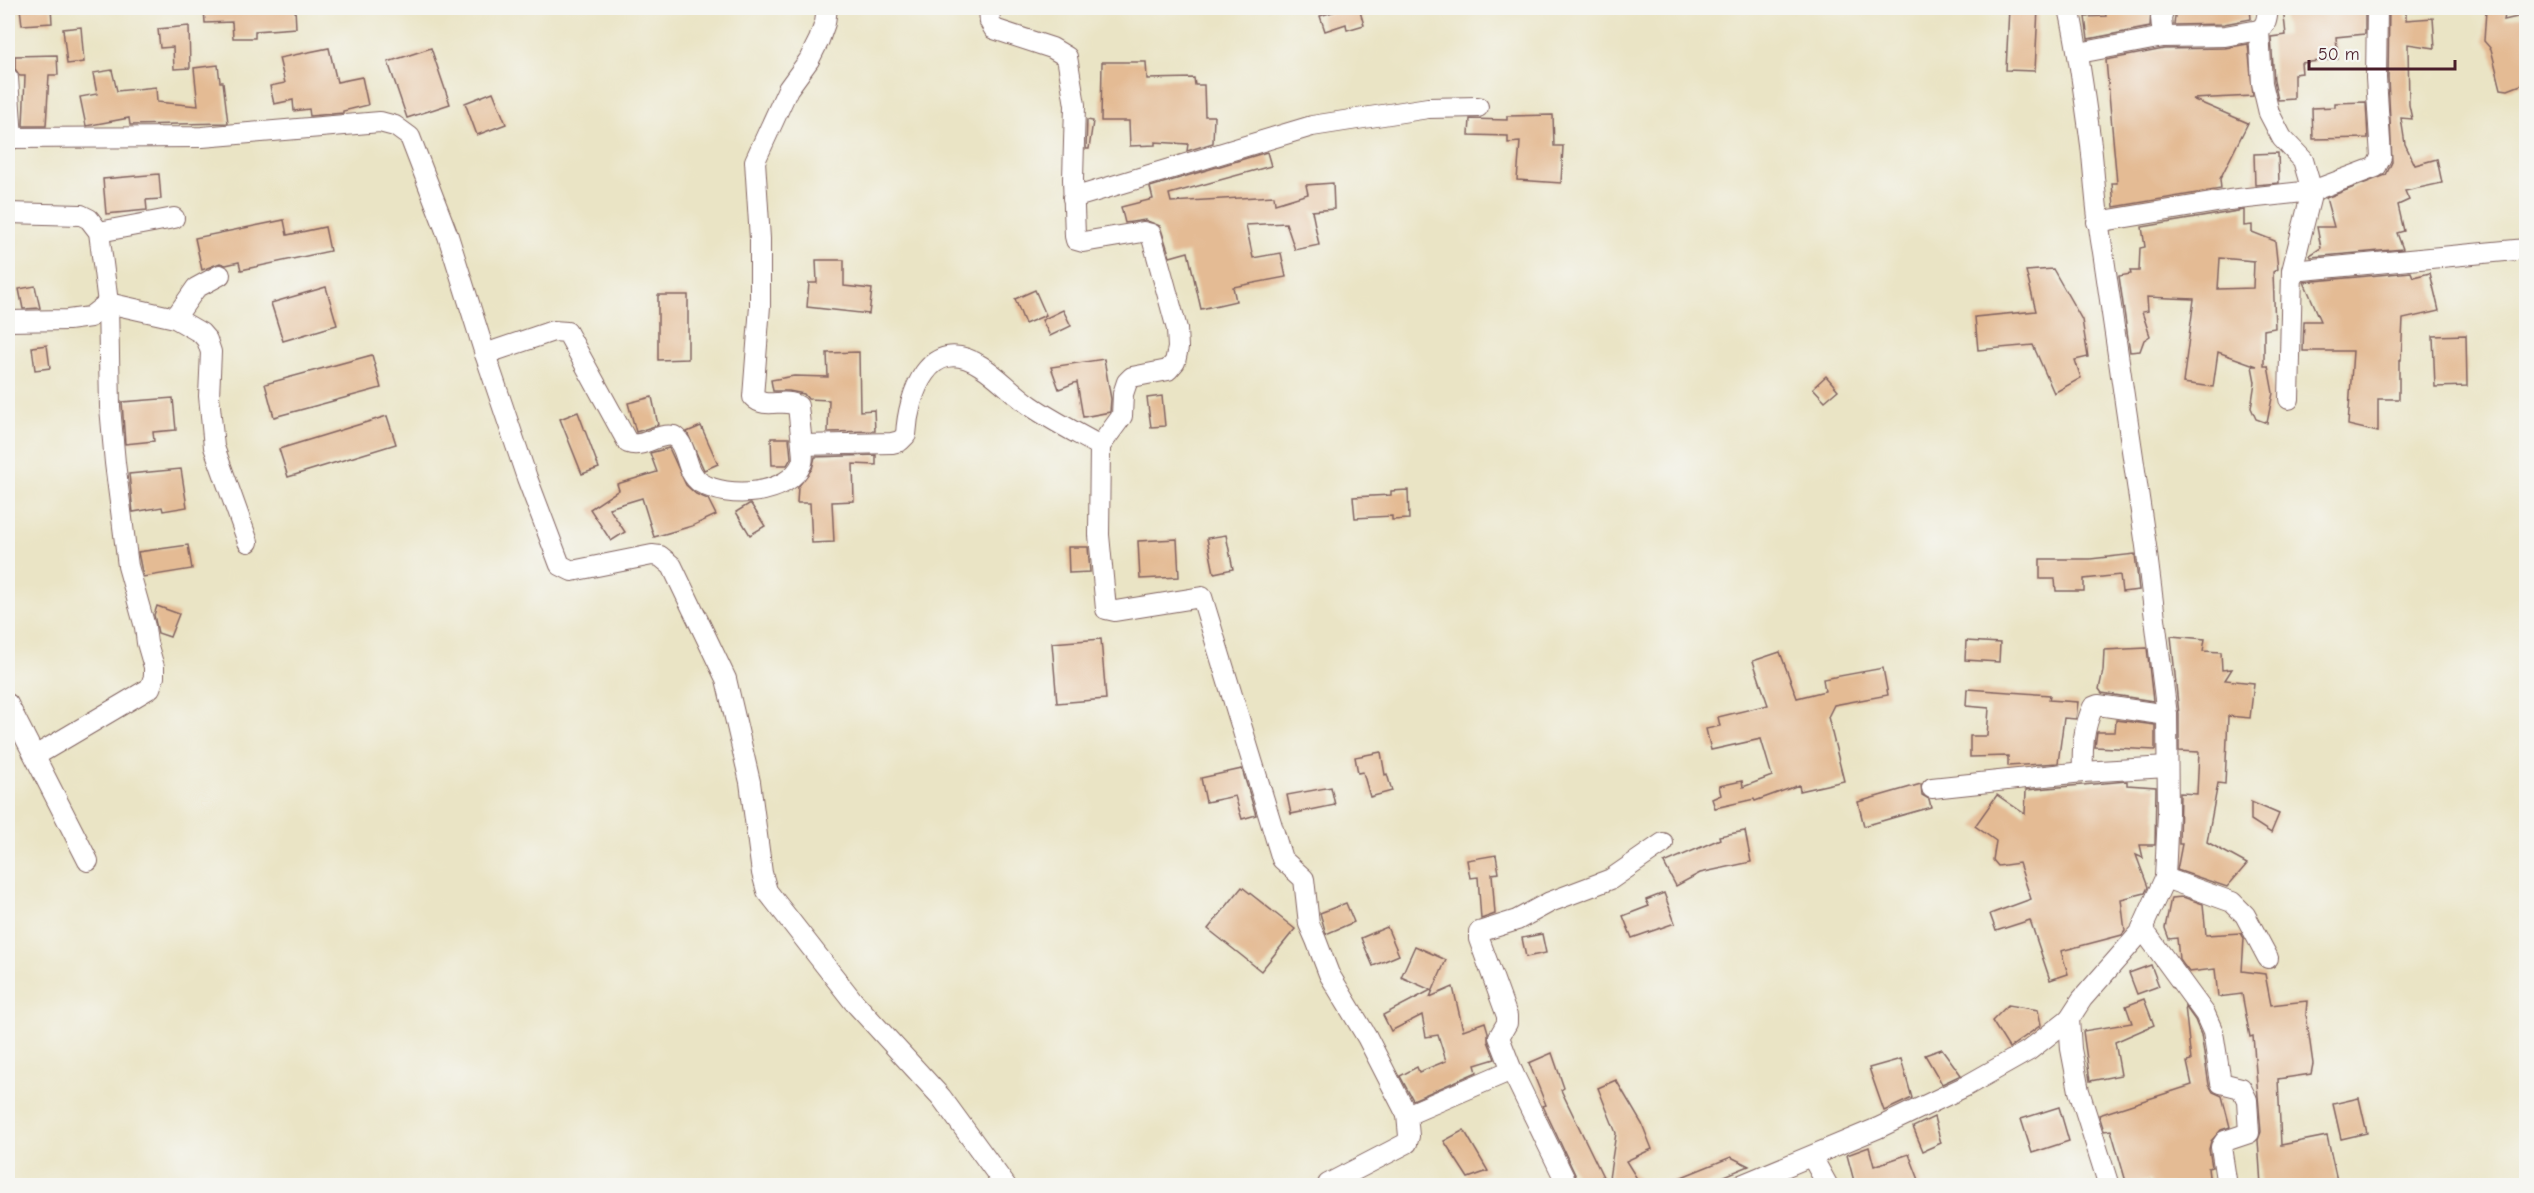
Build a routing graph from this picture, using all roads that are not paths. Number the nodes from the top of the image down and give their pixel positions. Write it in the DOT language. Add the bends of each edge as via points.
graph roads {
  1 [pos="827,8"];
  2 [pos="989,8"];
  3 [pos="2069,8"];
  4 [pos="2164,8"];
  5 [pos="2268,8"];
  6 [pos="2377,8"];
  7 [pos="2259,30"];
  8 [pos="2163,37"];
  9 [pos="2079,53"];
  10 [pos="8,78"];
  11 [pos="1478,107"];
  12 [pos="10,139"];
  13 [pos="2312,191"];
  14 [pos="1073,198"];
  15 [pos="8,213"];
  16 [pos="174,218"];
  17 [pos="2097,222"];
  18 [pos="99,232"];
  19 [pos="2526,249"];
  20 [pos="2292,271"];
  21 [pos="220,275"];
  22 [pos="108,303"];
  23 [pos="175,318"];
  24 [pos="8,321"];
  25 [pos="485,354"];
  26 [pos="2289,399"];
  27 [pos="802,445"];
  28 [pos="1100,446"];
  29 [pos="248,542"];
  30 [pos="8,704"];
  31 [pos="2167,715"];
  32 [pos="35,756"];
  33 [pos="2168,767"];
  34 [pos="2083,772"];
  35 [pos="1932,788"];
  36 [pos="1663,843"];
  37 [pos="88,861"];
  38 [pos="2165,878"];
  39 [pos="2142,928"];
  40 [pos="2268,958"];
  41 [pos="2069,1019"];
  42 [pos="1513,1073"];
  43 [pos="1407,1115"];
  44 [pos="1812,1157"];
  45 [pos="1328,1184"];
  46 [pos="1006,1185"];
  47 [pos="1568,1185"];
  48 [pos="1739,1185"];
  49 [pos="1828,1185"];
  50 [pos="2109,1185"];
  51 [pos="2227,1185"];
  1 -- 27 [label="street" via="819,40 788,89 755,161 760,295 753,397 761,403 788,402 798,406"];
  2 -- 14 [label="street" via="994,29 1052,48 1067,57 1075,105"];
  3 -- 9 [label="street"];
  4 -- 8 [label="street"];
  5 -- 7 [label="street" via="2267,21"];
  6 -- 13 [label="street" via="2381,160 2376,167"];
  7 -- 8 [label="street" via="2225,36"];
  7 -- 13 [label="street" via="2262,83 2269,113 2282,138 2303,160"];
  8 -- 9 [label="street"];
  9 -- 17 [label="street"];
  10 -- 12 [label="street"];
  11 -- 14 [label="street" via="1428,108 1312,126"];
  12 -- 25 [label="street" via="202,137 370,122 395,126 410,137 448,236"];
  13 -- 17 [label="street"];
  13 -- 20 [label="street"];
  14 -- 28 [label="street" via="1075,236 1079,242 1151,234 1178,339 1175,362 1168,370 1132,377 1127,382 1122,416"];
  15 -- 18 [label="street" via="81,215"];
  16 -- 18 [label="street"];
  17 -- 31 [label="street"];
  18 -- 22 [label="street"];
  19 -- 20 [label="street"];
  20 -- 26 [label="street"];
  21 -- 23 [label="street" via="196,288"];
  22 -- 23 [label="street"];
  22 -- 24 [label="street" via="90,317"];
  22 -- 32 [label="street" via="116,474 128,566 146,627 154,677 150,688 139,696"];
  23 -- 29 [label="street" via="201,333 211,352 209,396 214,447"];
  25 -- 27 [label="street" via="552,331 567,332 628,443 674,436 681,444 692,476 708,486 731,492 778,486 799,469"];
  25 -- 46 [label="street" via="560,565 572,571 652,555 672,566 726,679 750,782 767,891 853,1001 941,1097"];
  27 -- 28 [label="street" via="900,441 906,435 907,414 918,381 936,362 952,356 980,366 1030,406"];
  28 -- 43 [label="street" via="1099,535 1106,609 1115,611 1202,597 1282,859 1304,879 1309,924 1329,974"];
  30 -- 32 [label="street"];
  31 -- 33 [label="street"];
  31 -- 34 [label="street" via="2093,707 2082,737"];
  32 -- 37 [label="street"];
  33 -- 34 [label="street"];
  33 -- 38 [label="street"];
  34 -- 35 [label="street"];
  36 -- 42 [label="street" via="1611,879 1550,902 1517,920 1479,932 1507,1016 1499,1037"];
  38 -- 39 [label="street"];
  38 -- 40 [label="street" via="2232,902 2245,915"];
  39 -- 41 [label="street"];
  39 -- 51 [label="street" via="2205,1014 2213,1032 2221,1083 2241,1088 2247,1101 2249,1133 2221,1147"];
  41 -- 44 [label="street" via="2028,1051 1966,1086"];
  41 -- 50 [label="street" via="2079,1091"];
  42 -- 43 [label="street" via="1507,1072"];
  42 -- 47 [label="street"];
  43 -- 45 [label="street" via="1407,1143"];
  44 -- 48 [label="street"];
  44 -- 49 [label="street"];
}
